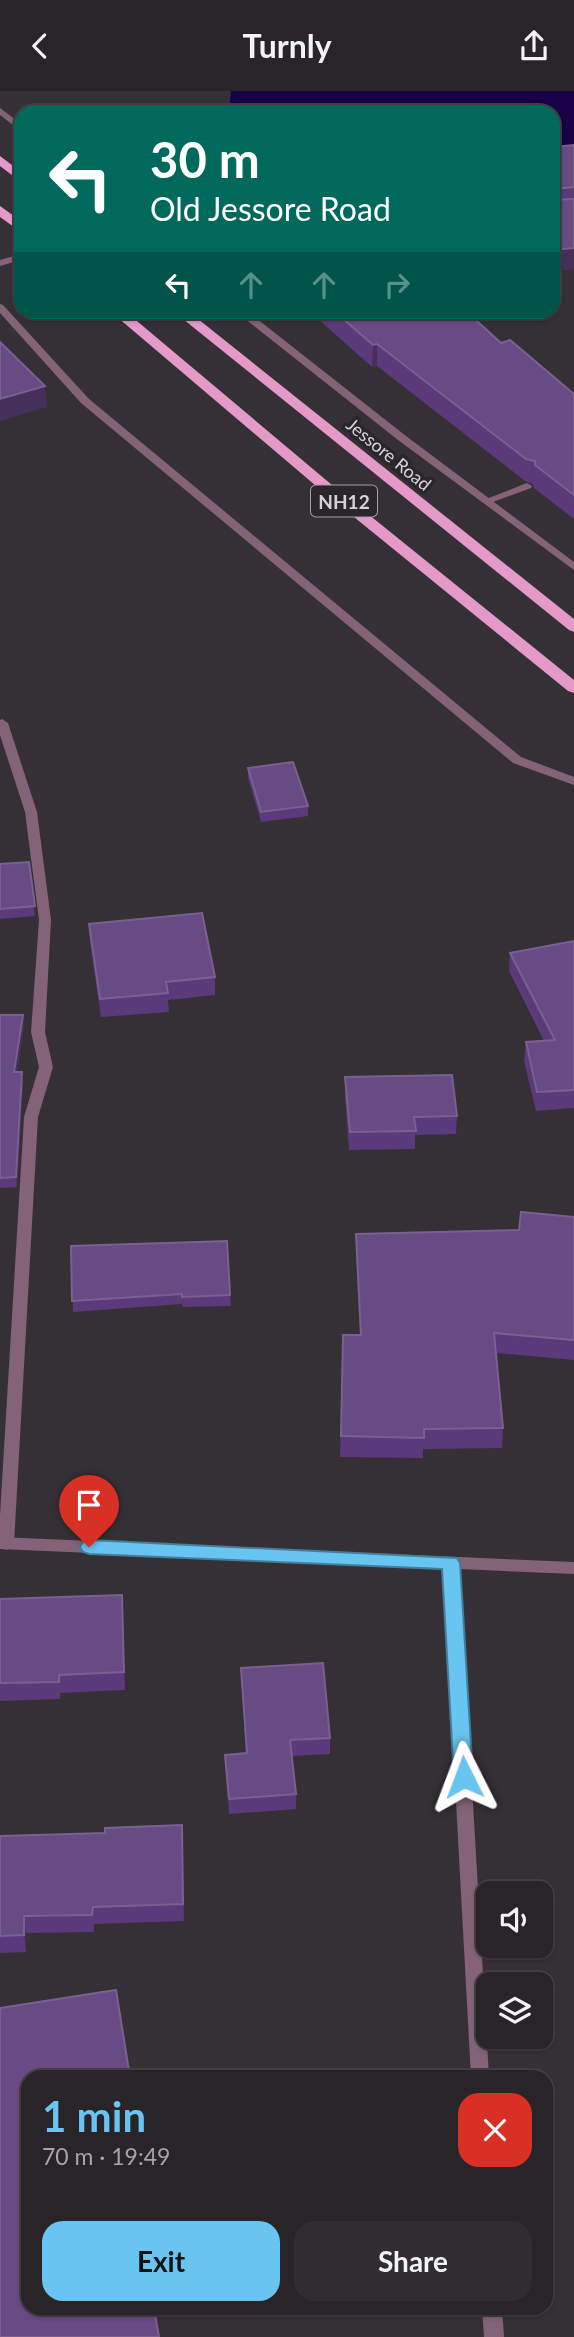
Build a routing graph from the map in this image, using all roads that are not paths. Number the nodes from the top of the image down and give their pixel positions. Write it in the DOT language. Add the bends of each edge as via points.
graph roads {
  1 [pos="0,111"];
  2 [pos="14,122"];
  3 [pos="0,160"];
  4 [pos="14,171"];
  5 [pos="0,210"];
  6 [pos="14,222"];
  7 [pos="0,307"];
  8 [pos="126,319"];
  9 [pos="189,319"];
  10 [pos="250,319"];
  11 [pos="527,487"];
  12 [pos="486,501"];
  13 [pos="574,567"];
  14 [pos="574,627"];
  15 [pos="574,688"];
  16 [pos="2,723"];
  17 [pos="574,781"];
  18 [pos="3,1543"];
  19 [pos="451,1563"];
  20 [pos="574,1568"];
  21 [pos="480,2070"];
  22 [pos="492,2315"];
  23 [pos="494,2337"];
  1 -- 2 [label="street"];
  3 -- 4 [label="highway"];
  5 -- 6 [label="highway"];
  7 -- 17 [label="street" via="85,401 517,760"];
  8 -- 15 [label="highway, NH12"];
  9 -- 14 [label="highway, Jessore Road / NH12"];
  10 -- 12 [label="street"];
  11 -- 12 [label="street"];
  12 -- 13 [label="street"];
  16 -- 18 [label="street" via="33,825 45,920 38,1032 46,1067 32,1117"];
  18 -- 19 [label="street"];
  19 -- 20 [label="street"];
  19 -- 21 [label="street"];
  22 -- 23 [label="street"];
}
